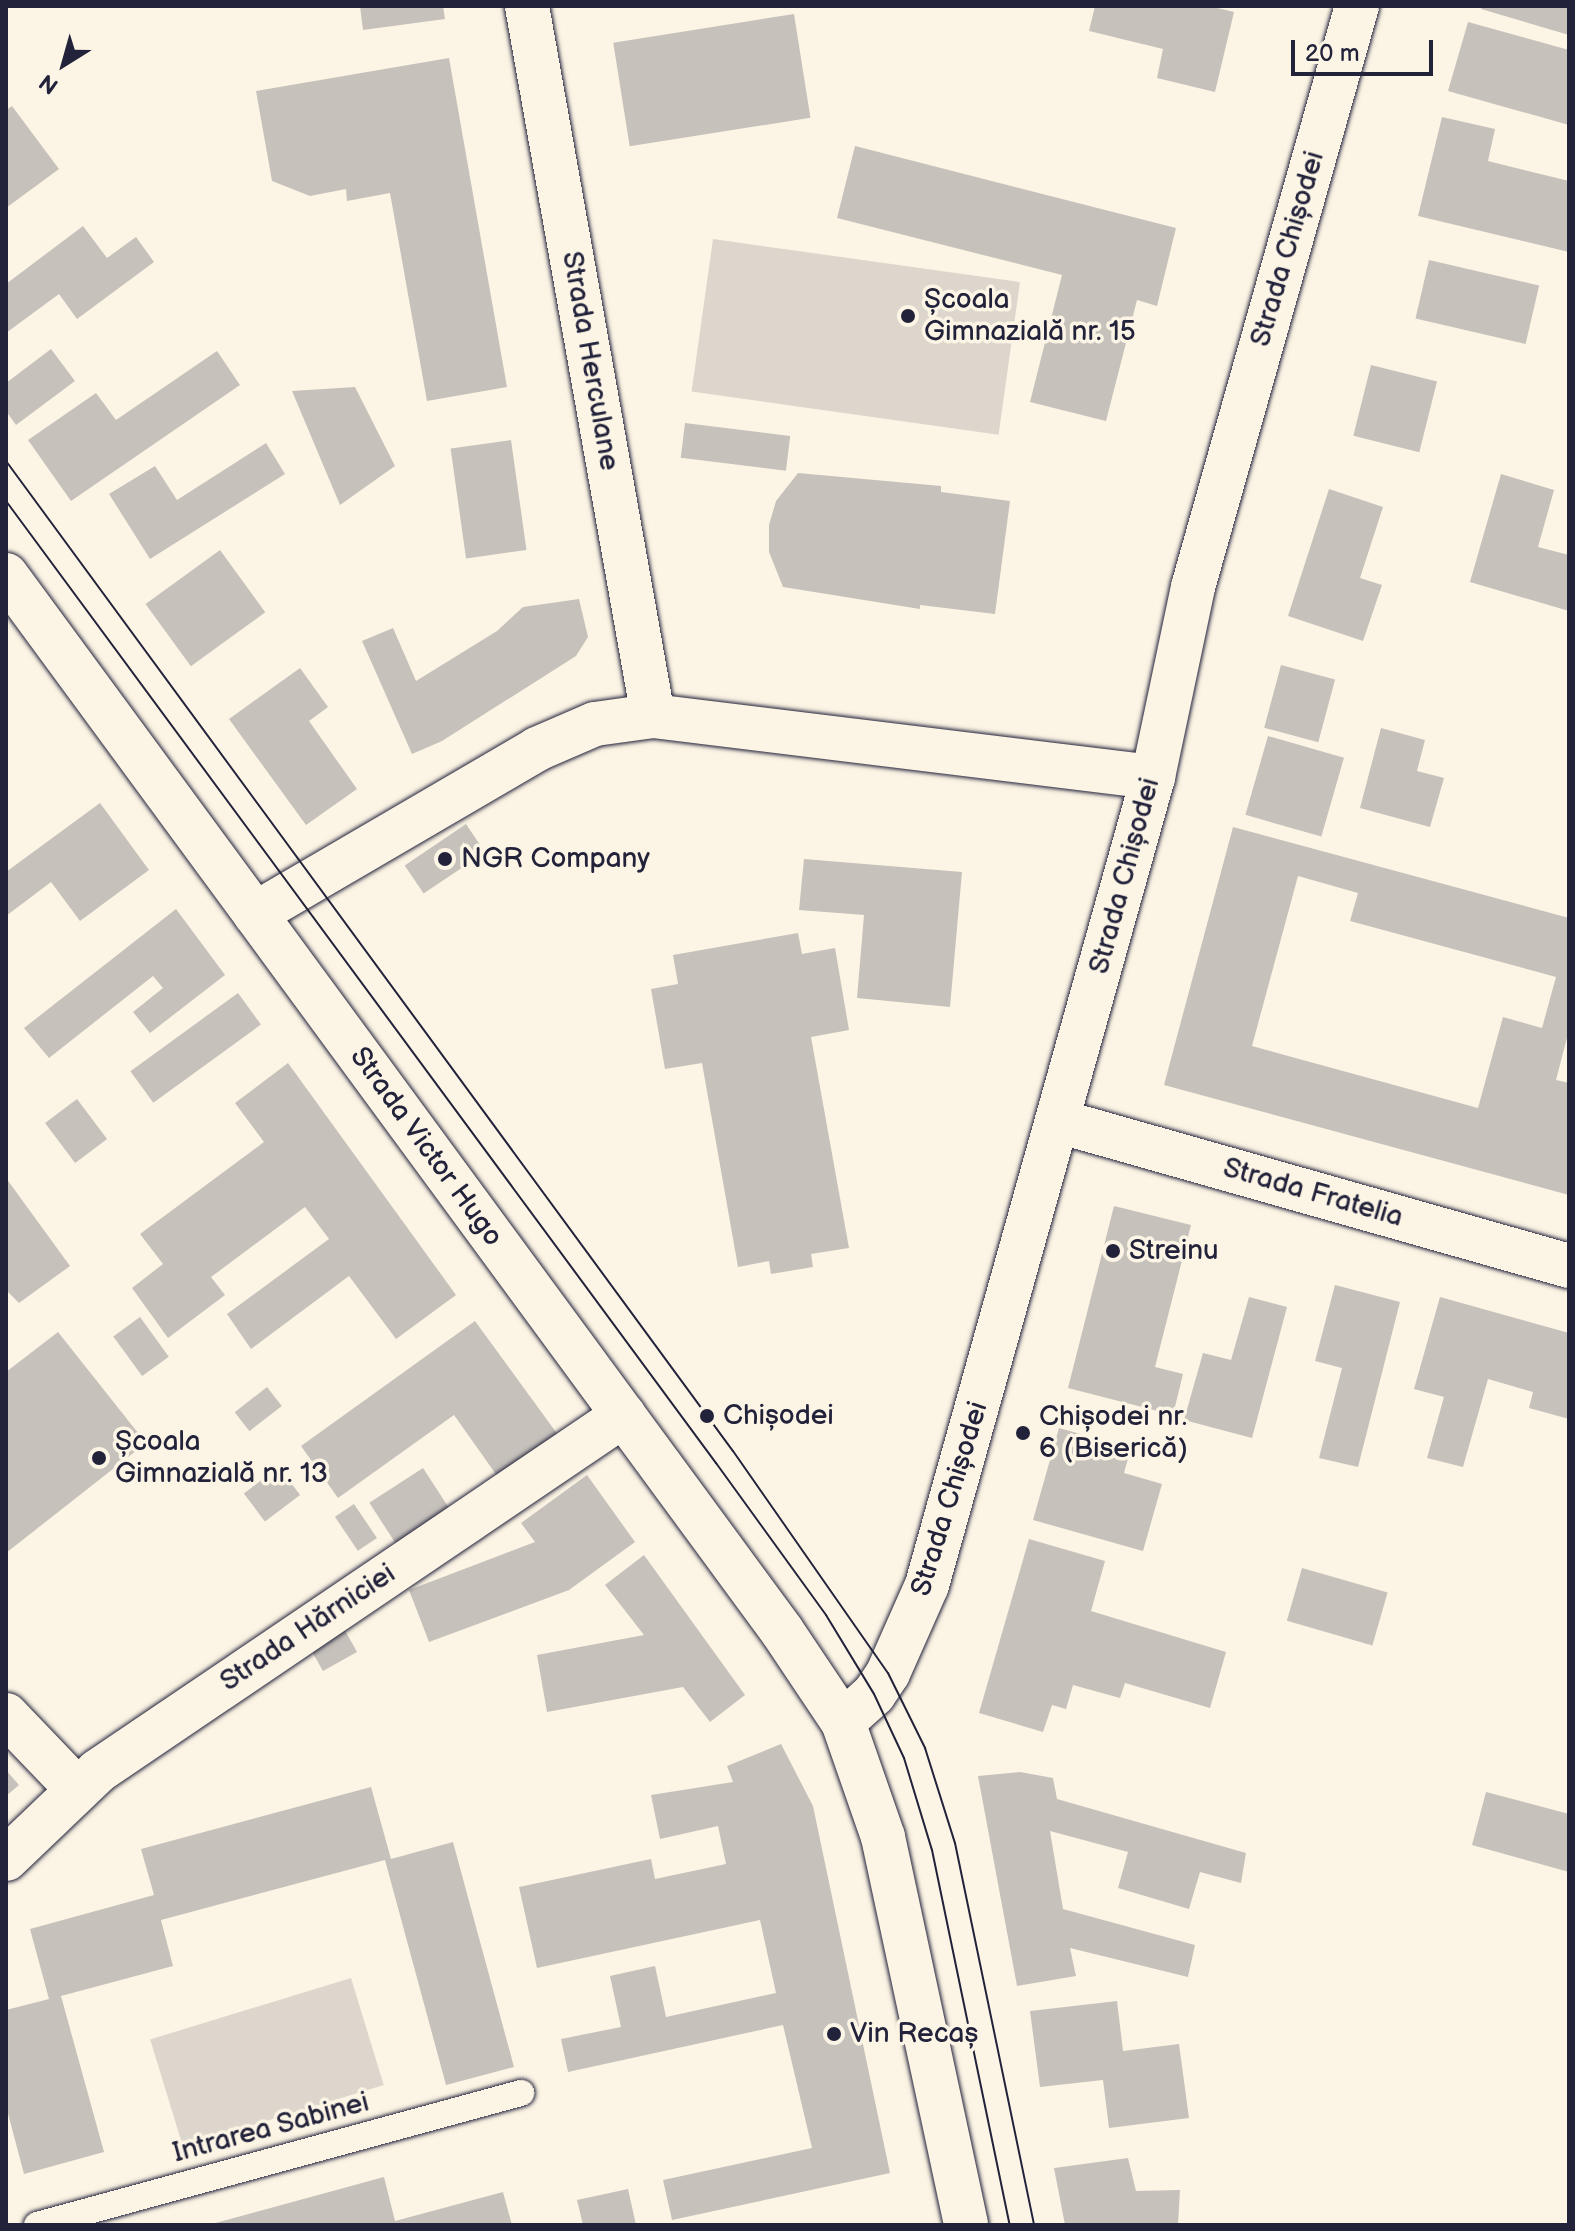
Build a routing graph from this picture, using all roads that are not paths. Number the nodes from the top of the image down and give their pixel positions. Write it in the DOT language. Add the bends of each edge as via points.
graph roads {
  1 [pos="527,6"];
  2 [pos="1357,6"];
  3 [pos="6,575"];
  4 [pos="653,716"];
  5 [pos="1153,777"];
  6 [pos="255,914"];
  7 [pos="1058,1121"];
  8 [pos="1569,1266"];
  9 [pos="624,1415"];
  10 [pos="6,1715"];
  11 [pos="843,1722"];
  12 [pos="76,1788"];
  13 [pos="6,1859"];
  14 [pos="521,2093"];
  15 [pos="37,2225"];
  16 [pos="966,2225"];
  1 -- 4 [label="street, Strada Herculane"];
  2 -- 5 [label="street, Strada Chișodei" via="1193,587"];
  3 -- 6 [label="street, Strada Victor Hugo"];
  4 -- 5 [label="street"];
  4 -- 6 [label="street" via="595,724 537,749"];
  5 -- 7 [label="street, Strada Chișodei"];
  6 -- 9 [label="street, Strada Victor Hugo"];
  7 -- 8 [label="street, Strada Fratelia"];
  7 -- 11 [label="street, Strada Chișodei" via="927,1585 888,1673"];
  9 -- 11 [label="street, Strada Victor Hugo"];
  9 -- 12 [label="street, Strada Hărniciei"];
  10 -- 12 [label="street"];
  11 -- 16 [label="street, Strada Victor Hugo" via="883,1837"];
  12 -- 13 [label="street, Strada Hărniciei"];
  14 -- 15 [label="lane, Intrarea Sabinei"];
}
